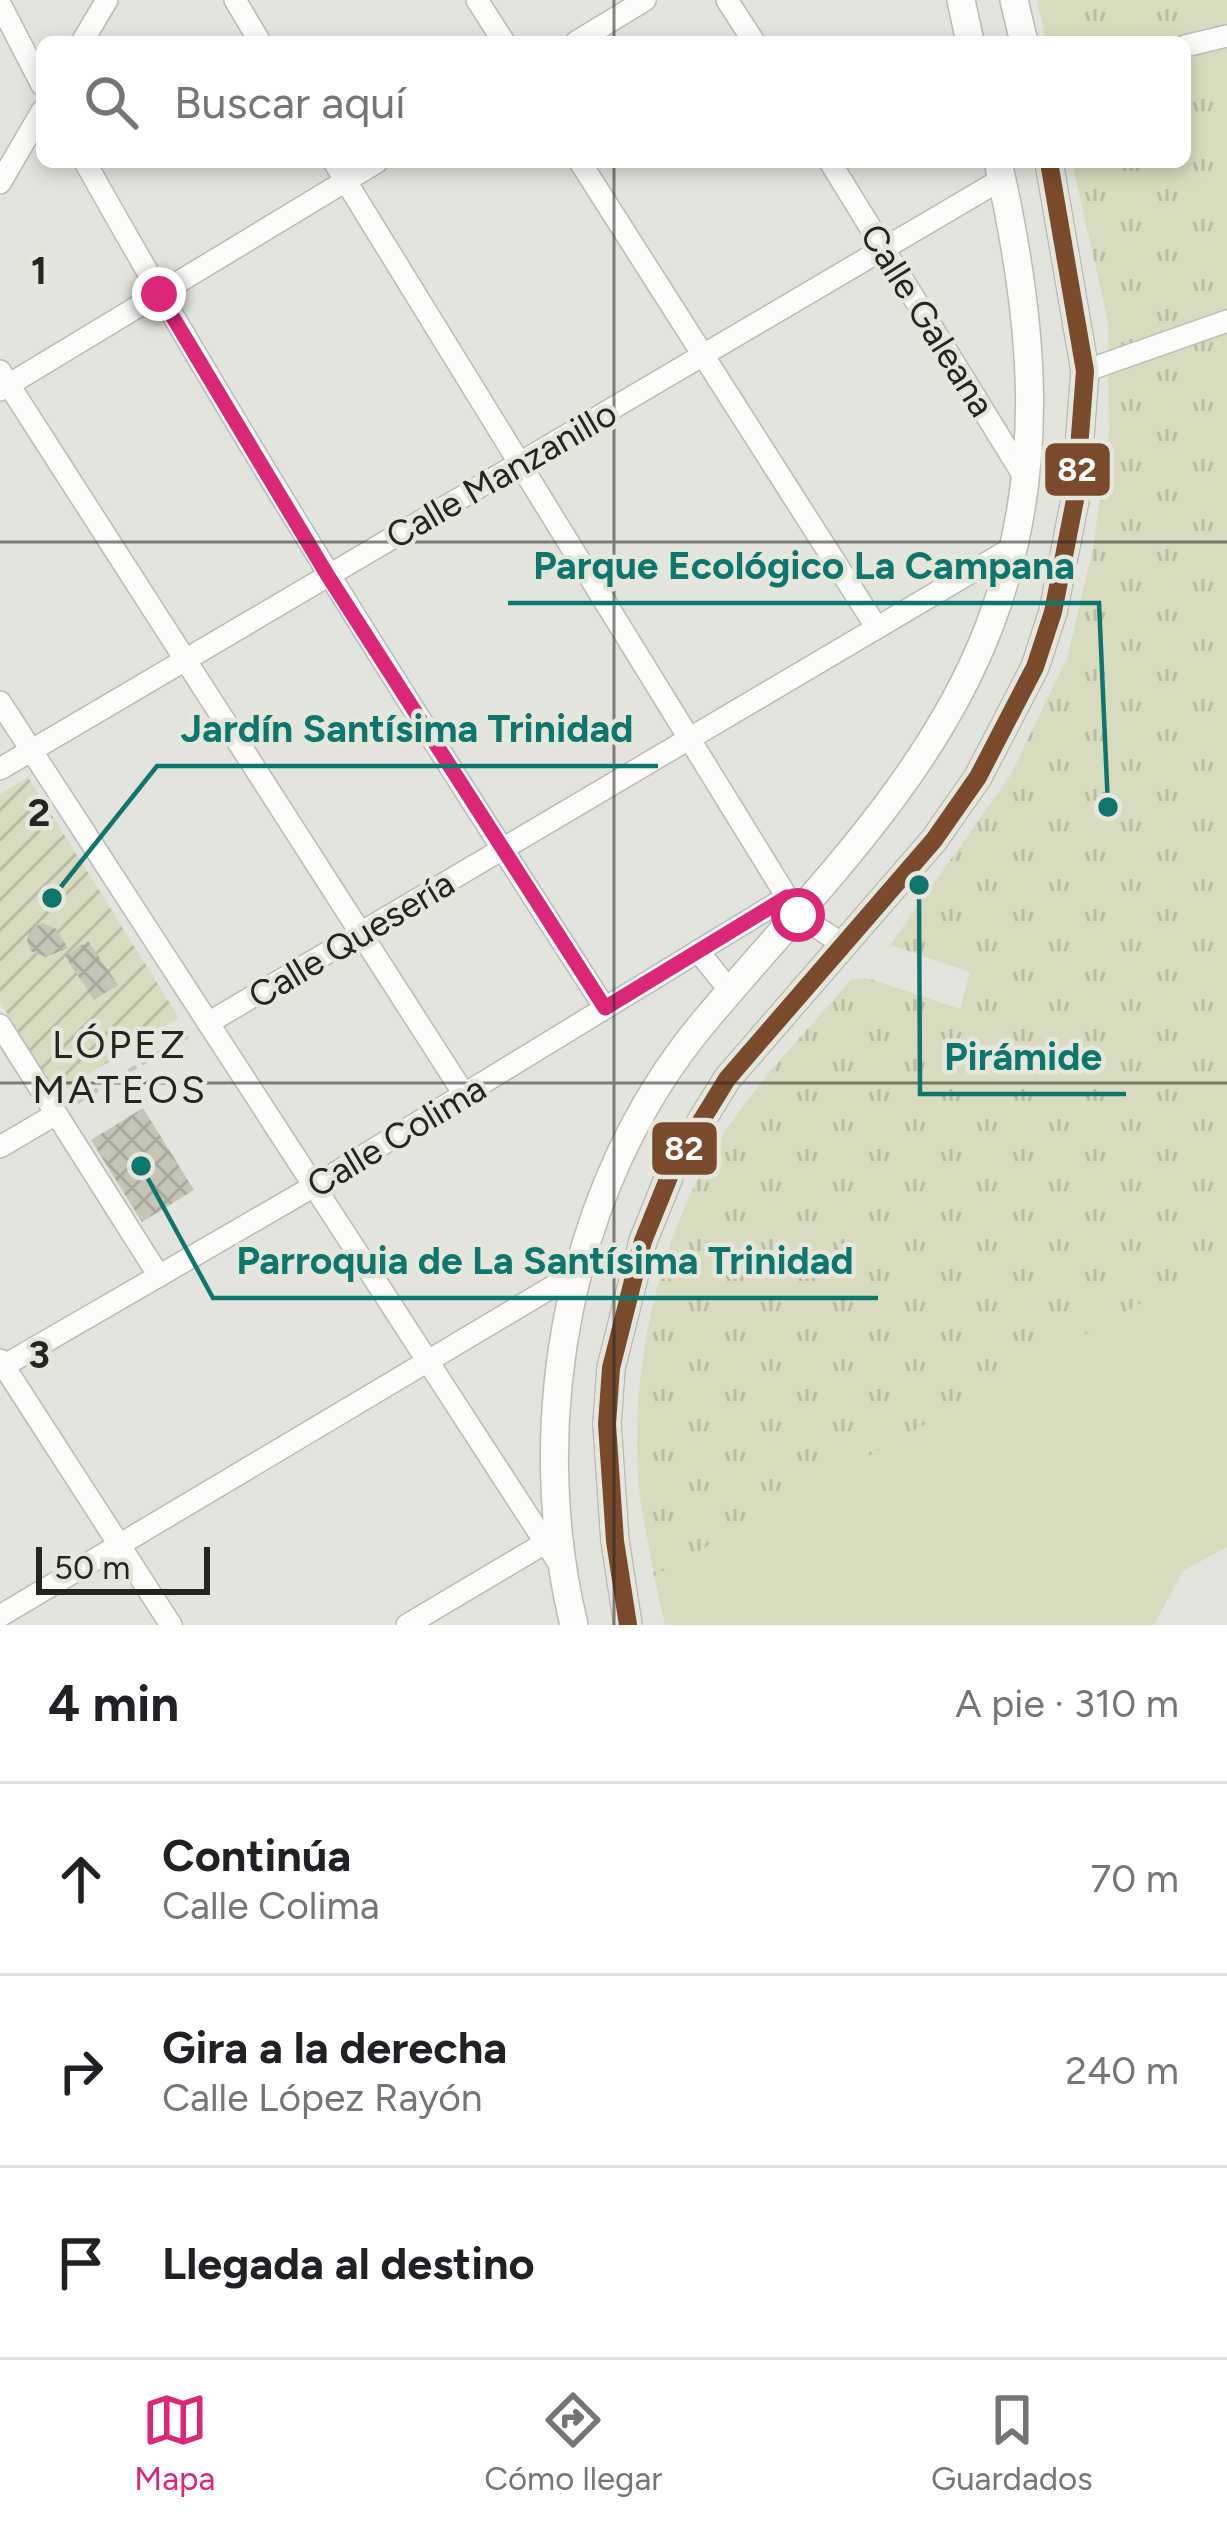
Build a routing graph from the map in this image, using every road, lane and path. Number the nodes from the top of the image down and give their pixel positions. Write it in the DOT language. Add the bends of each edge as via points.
graph roads {
  1 [pos="107,0"];
  2 [pos="235,0"];
  3 [pos="477,0"];
  4 [pos="645,0"];
  5 [pos="727,0"];
  6 [pos="961,0"];
  7 [pos="1014,0"];
  8 [pos="0,4"];
  9 [pos="86,36"];
  10 [pos="256,36"];
  11 [pos="500,36"];
  12 [pos="586,36"];
  13 [pos="750,36"];
  14 [pos="969,36"];
  15 [pos="1023,36"];
  16 [pos="1227,36"];
  17 [pos="1191,45"];
  18 [pos="36,73"];
  19 [pos="36,121"];
  20 [pos="88,168"];
  21 [pos="584,168"];
  22 [pos="834,168"];
  23 [pos="1049,168"];
  24 [pos="340,171"];
  25 [pos="1000,171"];
  26 [pos="0,183"];
  27 [pos="884,248"];
  28 [pos="159,294"];
  29 [pos="1227,321"];
  30 [pos="703,355"];
  31 [pos="1085,371"];
  32 [pos="3,382"];
  33 [pos="520,463"];
  34 [pos="1025,478"];
  35 [pos="1012,548"];
  36 [pos="328,576"];
  37 [pos="877,628"];
  38 [pos="185,660"];
  39 [pos="0,702"];
  40 [pos="690,739"];
  41 [pos="32,751"];
  42 [pos="0,770"];
  43 [pos="502,850"];
  44 [pos="793,906"];
  45 [pos="361,933"];
  46 [pos="841,943"];
  47 [pos="698,951"];
  48 [pos="730,992"];
  49 [pos="605,1008"];
  50 [pos="208,1023"];
  51 [pos="0,1025"];
  52 [pos="464,1094"];
  53 [pos="56,1114"];
  54 [pos="0,1147"];
  55 [pos="314,1186"];
  56 [pos="579,1270"];
  57 [pos="159,1276"];
  58 [pos="427,1361"];
  59 [pos="1,1365"];
  60 [pos="119,1545"];
  61 [pos="552,1554"];
  62 [pos="0,1616"];
  63 [pos="171,1625"];
  64 [pos="407,1625"];
  65 [pos="574,1625"];
  66 [pos="628,1625"];
  1 -- 9 [label="street"];
  2 -- 10 [label="street"];
  3 -- 11 [label="street"];
  4 -- 12 [label="street"];
  5 -- 13 [label="street"];
  6 -- 14 [label="main road"];
  7 -- 15 [label="main road"];
  8 -- 18 [label="street"];
  16 -- 17 [label="street"];
  19 -- 26 [label="street"];
  20 -- 28 [label="street"];
  21 -- 30 [label="street"];
  22 -- 27 [label="street, Calle Galeana"];
  23 -- 31 [label="main road"];
  24 -- 28 [label="street"];
  24 -- 33 [label="street"];
  25 -- 27 [label="street, Calle Manzanillo"];
  25 -- 34 [label="main road" via="1026,300"];
  27 -- 30 [label="street, Calle Manzanillo"];
  27 -- 34 [label="street, Calle Galeana"];
  28 -- 32 [label="street"];
  28 -- 36 [label="street"];
  29 -- 31 [label="street"];
  30 -- 33 [label="street, Calle Manzanillo"];
  30 -- 37 [label="street"];
  31 -- 46 [label="main road" via="1075,500 1035,667 978,777 934,840"];
  32 -- 38 [label="street"];
  33 -- 36 [label="street, Calle Manzanillo"];
  33 -- 40 [label="street"];
  34 -- 35 [label="main road"];
  35 -- 37 [label="street, Calle Quesería"];
  35 -- 44 [label="main road" via="955,702 898,793"];
  36 -- 38 [label="street, Calle Manzanillo"];
  36 -- 43 [label="street"];
  37 -- 40 [label="street, Calle Quesería"];
  38 -- 41 [label="street, Calle Manzanillo"];
  38 -- 45 [label="street"];
  39 -- 41 [label="street"];
  40 -- 43 [label="street, Calle Quesería"];
  40 -- 44 [label="street"];
  41 -- 42 [label="street, Calle Manzanillo"];
  41 -- 50 [label="street"];
  43 -- 45 [label="street, Calle Quesería"];
  43 -- 49 [label="street"];
  44 -- 46 [label="street"];
  44 -- 47 [label="street, Calle Colima"];
  44 -- 48 [label="main road"];
  45 -- 50 [label="street, Calle Quesería"];
  45 -- 52 [label="street"];
  46 -- 66 [label="main road" via="699,1120 643,1241 611,1368 607,1424"];
  47 -- 48 [label="street"];
  47 -- 49 [label="street, Calle Colima"];
  48 -- 56 [label="main road" via="638,1117"];
  49 -- 52 [label="street, Calle Colima"];
  50 -- 53 [label="path, Calle Quesería"];
  50 -- 55 [label="street"];
  51 -- 53 [label="street"];
  52 -- 55 [label="street, Calle Colima"];
  53 -- 54 [label="street"];
  53 -- 57 [label="street"];
  55 -- 57 [label="street, Calle Colima"];
  55 -- 58 [label="street"];
  56 -- 58 [label="street"];
  56 -- 61 [label="main road" via="552,1460"];
  57 -- 59 [label="street, Calle Colima"];
  58 -- 60 [label="street"];
  58 -- 61 [label="street"];
  59 -- 60 [label="street"];
  60 -- 62 [label="street"];
  60 -- 63 [label="street"];
  61 -- 64 [label="street"];
  61 -- 65 [label="main road"];
}
